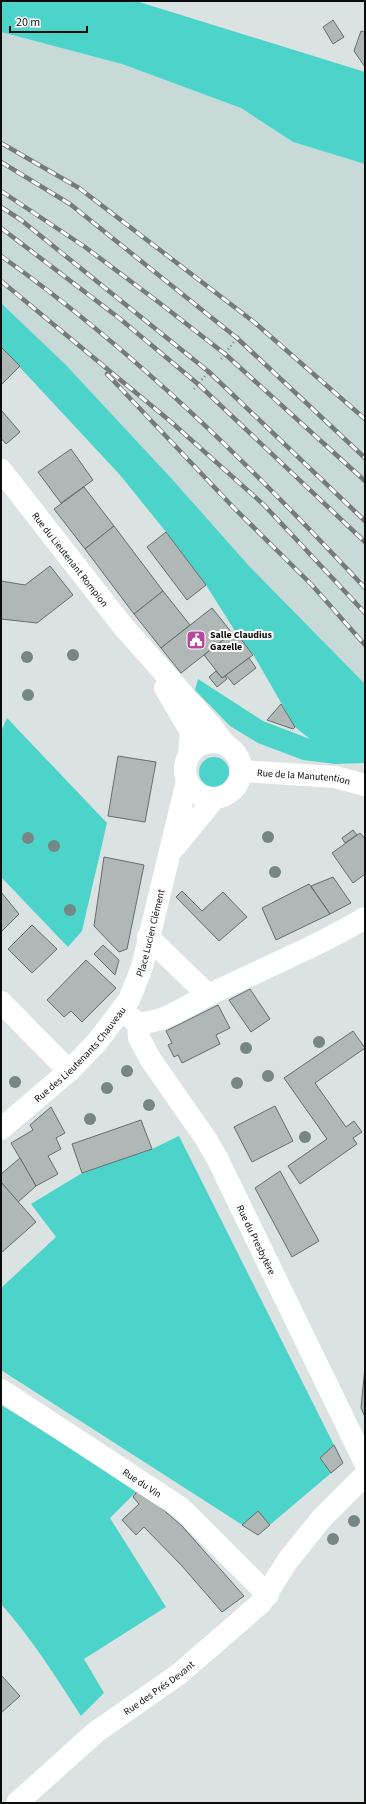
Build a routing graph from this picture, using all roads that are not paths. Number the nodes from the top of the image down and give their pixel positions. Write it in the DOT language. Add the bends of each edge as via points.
graph roads {
  1 [pos="3,476"];
  2 [pos="141,648"];
  3 [pos="225,744"];
  4 [pos="189,755"];
  5 [pos="242,771"];
  6 [pos="187,781"];
  7 [pos="365,785"];
  8 [pos="214,799"];
  9 [pos="170,852"];
  10 [pos="365,918"];
  11 [pos="148,937"];
  12 [pos="208,995"];
  13 [pos="1,1002"];
  14 [pos="130,1017"];
  15 [pos="68,1071"];
  16 [pos="1,1130"];
  17 [pos="1,1390"];
  18 [pos="365,1463"];
  19 [pos="365,1475"];
  20 [pos="268,1595"];
  21 [pos="17,1803"];
  1 -- 2 [label="street, Rue du Lieutenant Rompion"];
  2 -- 3 [label="street, Rue du Lieutenant Rompion"];
  2 -- 4 [label="street, Rue du Lieutenant Rompion" via="191,732"];
  3 -- 4 [label="street" via="201,744"];
  3 -- 5 [label="street" via="238,755"];
  4 -- 6 [label="street, Place Lucien Clément" via="185,763"];
  5 -- 7 [label="street, Rue de la Manutention" via="335,778"];
  5 -- 8 [label="street, Place Lucien Clément" via="236,787 230,793"];
  6 -- 8 [label="street" via="198,794"];
  6 -- 9 [label="street, Place Lucien Clément"];
  8 -- 9 [label="street, Place Lucien Clément"];
  9 -- 11 [label="street, Place Lucien Clément"];
  10 -- 12 [label="street, Rue des Lieutenants Chauveau" via="299,954"];
  11 -- 12 [label="street"];
  11 -- 14 [label="street, Place Lucien Clément"];
  12 -- 14 [label="street, Rue des Lieutenants Chauveau" via="153,1023"];
  13 -- 15 [label="street"];
  14 -- 15 [label="street, Rue des Lieutenants Chauveau" via="98,1042"];
  14 -- 18 [label="street, Rue du Presbytère" via="151,1060 217,1158"];
  15 -- 16 [label="street, Rue des Lieutenants Chauveau"];
  17 -- 20 [label="street, Rue du Vin" via="181,1508"];
  19 -- 20 [label="street, Rue des Prés Devant" via="322,1518 288,1560"];
  20 -- 21 [label="street, Rue des Prés Devant" via="179,1674 96,1732"];
}
